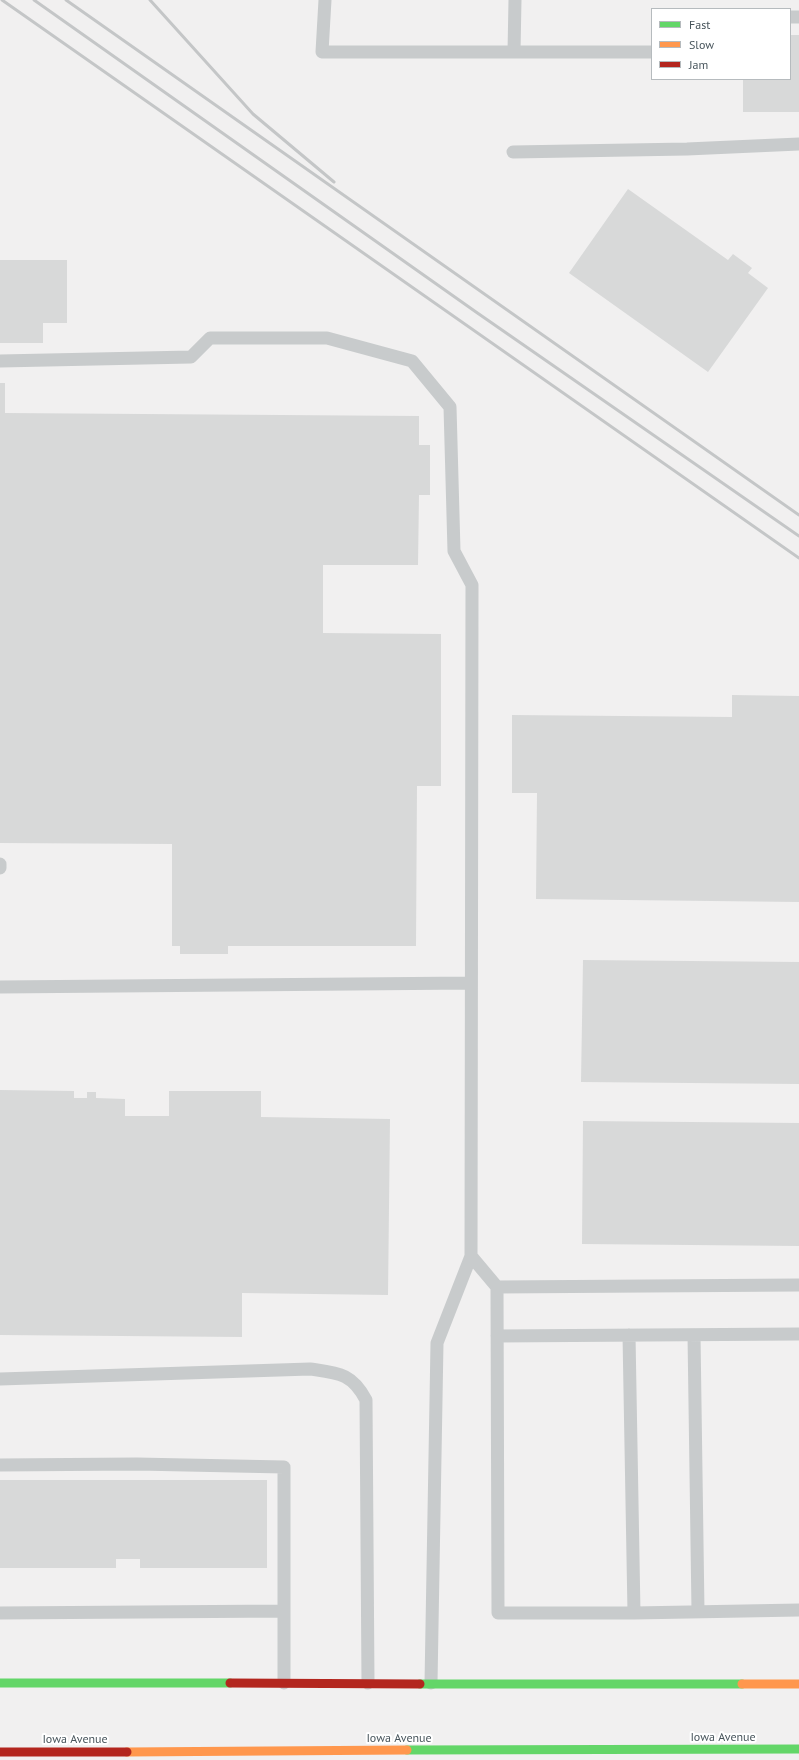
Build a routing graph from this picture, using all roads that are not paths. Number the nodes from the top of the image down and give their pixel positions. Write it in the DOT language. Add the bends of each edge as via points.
graph roads {
  1 [pos="325,0"];
  2 [pos="515,0"];
  3 [pos="514,52"];
  4 [pos="651,52"];
  5 [pos="799,144"];
  6 [pos="513,152"];
  7 [pos="0,361"];
  8 [pos="0,864"];
  9 [pos="0,868"];
  10 [pos="471,983"];
  11 [pos="0,987"];
  12 [pos="471,1256"];
  13 [pos="799,1285"];
  14 [pos="497,1288"];
  15 [pos="799,1334"];
  16 [pos="629,1335"];
  17 [pos="694,1335"];
  18 [pos="498,1336"];
  19 [pos="0,1379"];
  20 [pos="0,1465"];
  21 [pos="799,1610"];
  22 [pos="284,1611"];
  23 [pos="698,1611"];
  24 [pos="0,1613"];
  25 [pos="634,1613"];
  26 [pos="0,1683"];
  27 [pos="284,1683"];
  28 [pos="368,1683"];
  29 [pos="431,1683"];
  30 [pos="799,1684"];
  31 [pos="799,1749"];
  32 [pos="0,1752"];
  33 [pos="282,1755"];
  34 [pos="491,1755"];
  35 [pos="525,1755"];
  36 [pos="215,1756"];
  1 -- 3 [label="lane" via="322,52"];
  2 -- 3 [label="lane"];
  3 -- 4 [label="lane"];
  5 -- 6 [label="lane"];
  7 -- 10 [label="lane" via="191,357 210,338 327,338 412,361 450,407 454,552 472,585"];
  8 -- 9 [label="lane"];
  10 -- 11 [label="lane"];
  10 -- 12 [label="lane"];
  12 -- 14 [label="lane"];
  12 -- 29 [label="lane" via="437,1343"];
  13 -- 14 [label="lane"];
  14 -- 18 [label="lane"];
  15 -- 17 [label="lane"];
  16 -- 17 [label="lane"];
  16 -- 18 [label="lane"];
  16 -- 25 [label="lane"];
  17 -- 23 [label="lane"];
  18 -- 25 [label="lane" via="498,1613"];
  19 -- 28 [label="lane" via="310,1369 340,1373 351,1379 366,1400"];
  20 -- 22 [label="lane" via="284,1467"];
  21 -- 23 [label="lane"];
  22 -- 24 [label="lane"];
  22 -- 27 [label="lane"];
  23 -- 25 [label="lane"];
  26 -- 27 [label="main road"];
  27 -- 28 [label="main road"];
  28 -- 29 [label="main road"];
  29 -- 30 [label="main road"];
  31 -- 35 [label="main road, Iowa Avenue"];
  32 -- 36 [label="main road, Iowa Avenue"];
  33 -- 34 [label="main road, Iowa Avenue"];
  33 -- 36 [label="main road, Iowa Avenue"];
  34 -- 35 [label="main road, Iowa Avenue"];
}
